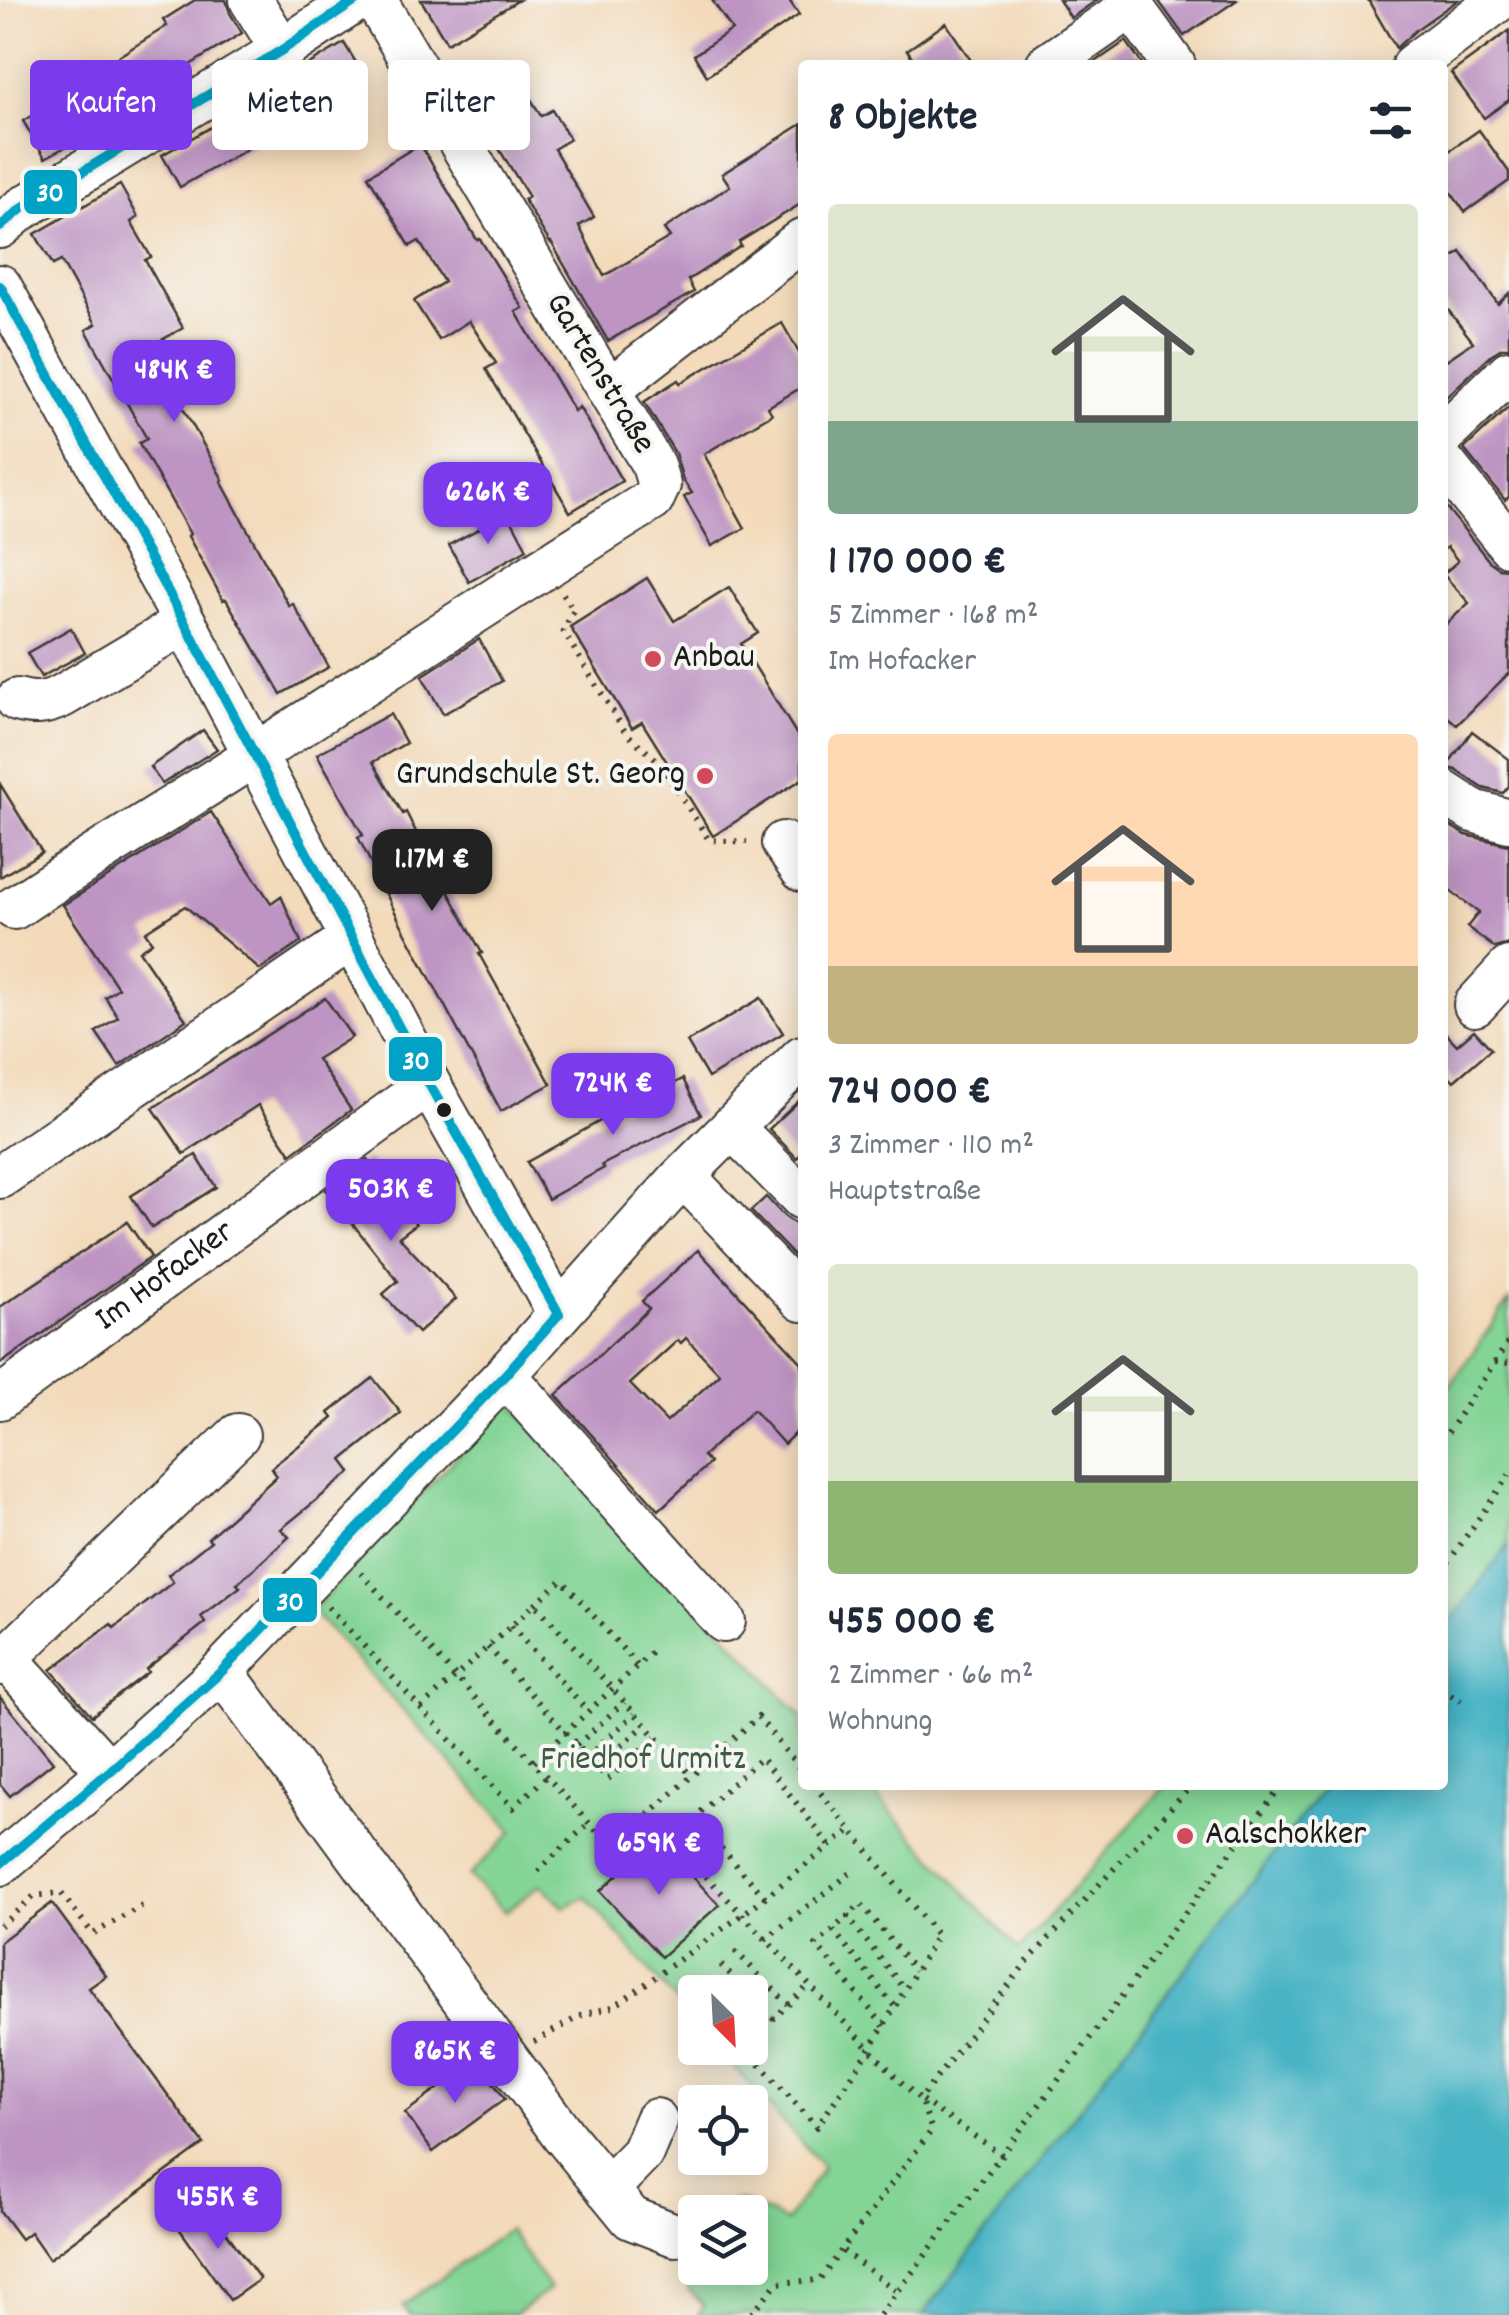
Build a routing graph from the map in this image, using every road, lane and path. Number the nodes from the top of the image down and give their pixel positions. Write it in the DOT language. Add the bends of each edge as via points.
graph roads {
  1 [pos="251,0"];
  2 [pos="356,0"];
  3 [pos="375,0"];
  4 [pos="1499,0"];
  5 [pos="1129,3"];
  6 [pos="282,50"];
  7 [pos="1054,60"];
  8 [pos="1170,60"];
  9 [pos="1420,60"];
  10 [pos="0,227"];
  11 [pos="798,243"];
  12 [pos="0,286"];
  13 [pos="1509,372"];
  14 [pos="609,390"];
  15 [pos="1448,430"];
  16 [pos="1448,469"];
  17 [pos="1509,545"];
  18 [pos="545,566"];
  19 [pos="186,623"];
  20 [pos="17,700"];
  21 [pos="255,756"];
  22 [pos="1448,795"];
  23 [pos="1509,822"];
  24 [pos="793,856"];
  25 [pos="14,908"];
  26 [pos="352,938"];
  27 [pos="1509,968"];
  28 [pos="1475,1005"];
  29 [pos="798,1060"];
  30 [pos="429,1084"];
  31 [pos="732,1127"];
  32 [pos="0,1176"];
  33 [pos="684,1176"];
  34 [pos="798,1194"];
  35 [pos="798,1296"];
  36 [pos="558,1314"];
  37 [pos="1509,1341"];
  38 [pos="1495,1362"];
  39 [pos="1509,1363"];
  40 [pos="505,1376"];
  41 [pos="0,1398"];
  42 [pos="1448,1432"];
  43 [pos="238,1434"];
  44 [pos="1509,1475"];
  45 [pos="1448,1562"];
  46 [pos="348,1581"];
  47 [pos="326,1604"];
  48 [pos="535,1604"];
  49 [pos="724,1621"];
  50 [pos="511,1626"];
  51 [pos="488,1647"];
  52 [pos="652,1652"];
  53 [pos="3,1662"];
  54 [pos="637,1666"];
  55 [pos="222,1671"];
  56 [pos="455,1676"];
  57 [pos="613,1690"];
  58 [pos="1448,1692"];
  59 [pos="1461,1701"];
  60 [pos="624,1702"];
  61 [pos="422,1708"];
  62 [pos="588,1712"];
  63 [pos="635,1714"];
  64 [pos="645,1725"];
  65 [pos="566,1733"];
  66 [pos="656,1737"];
  67 [pos="577,1746"];
  68 [pos="587,1756"];
  69 [pos="534,1762"];
  70 [pos="798,1766"];
  71 [pos="598,1767"];
  72 [pos="109,1772"];
  73 [pos="547,1776"];
  74 [pos="692,1776"];
  75 [pos="818,1790"];
  76 [pos="1187,1790"];
  77 [pos="1278,1790"];
  78 [pos="648,1815"];
  79 [pos="694,1818"];
  80 [pos="589,1823"];
  81 [pos="851,1830"];
  82 [pos="670,1838"];
  83 [pos="830,1846"];
  84 [pos="611,1847"];
  85 [pos="633,1861"];
  86 [pos="0,1864"];
  87 [pos="538,1870"];
  88 [pos="852,1872"];
  89 [pos="765,1897"];
  90 [pos="145,1904"];
  91 [pos="742,1915"];
  92 [pos="848,1916"];
  93 [pos="0,1926"];
  94 [pos="833,1930"];
  95 [pos="765,1939"];
  96 [pos="735,1951"];
  97 [pos="720,1965"];
  98 [pos="916,1972"];
  99 [pos="730,1975"];
  100 [pos="809,1984"];
  101 [pos="905,1990"];
  102 [pos="788,2004"];
  103 [pos="895,2007"];
  104 [pos="768,2012"];
  105 [pos="774,2018"];
  106 [pos="768,2024"];
  107 [pos="884,2026"];
  108 [pos="870,2050"];
  109 [pos="506,2058"];
  110 [pos="761,2065"];
  111 [pos="920,2098"];
  112 [pos="656,2120"];
  113 [pos="1002,2156"];
  114 [pos="607,2189"];
  115 [pos="675,2234"];
  116 [pos="843,2251"];
  117 [pos="898,2292"];
  118 [pos="750,2315"];
  119 [pos="880,2315"];
  1 -- 6 [label="street"];
  2 -- 6 [label="street"];
  3 -- 14 [label="street, Gartenstraße"];
  4 -- 9 [label="street"];
  5 -- 7 [label="street"];
  5 -- 8 [label="street"];
  6 -- 10 [label="street"];
  11 -- 14 [label="street"];
  12 -- 19 [label="street"];
  13 -- 15 [label="street"];
  14 -- 18 [label="street, Gartenstraße" via="659,485 652,500"];
  16 -- 17 [label="street"];
  18 -- 21 [label="street, Gartenstraße"];
  18 -- 24 [label="path" via="574,610 563,631 626,733 659,762 709,840"];
  19 -- 20 [label="street" via="45,704"];
  19 -- 21 [label="street"];
  21 -- 25 [label="street, Gartenstraße"];
  21 -- 26 [label="street"];
  22 -- 23 [label="street"];
  26 -- 30 [label="street"];
  26 -- 32 [label="street"];
  27 -- 28 [label="street"];
  29 -- 31 [label="street"];
  30 -- 36 [label="street"];
  30 -- 41 [label="street, Im Hofacker"];
  31 -- 33 [label="street"];
  31 -- 34 [label="street"];
  33 -- 35 [label="street"];
  33 -- 36 [label="street"];
  36 -- 40 [label="street"];
  37 -- 38 [label="path"];
  38 -- 39 [label="path"];
  38 -- 42 [label="path"];
  40 -- 49 [label="street"];
  40 -- 55 [label="street"];
  43 -- 53 [label="street"];
  44 -- 45 [label="path"];
  46 -- 56 [label="path" via="357,1568"];
  47 -- 61 [label="path"];
  48 -- 50 [label="path"];
  48 -- 54 [label="path" via="562,1580"];
  48 -- 57 [label="path"];
  50 -- 51 [label="path"];
  50 -- 62 [label="path"];
  51 -- 56 [label="path"];
  51 -- 65 [label="path"];
  52 -- 54 [label="path"];
  53 -- 72 [label="street"];
  54 -- 57 [label="path"];
  55 -- 72 [label="street"];
  55 -- 109 [label="street"];
  56 -- 61 [label="path"];
  56 -- 69 [label="path"];
  57 -- 60 [label="path"];
  57 -- 62 [label="path"];
  58 -- 59 [label="path"];
  60 -- 63 [label="path"];
  60 -- 67 [label="path"];
  61 -- 73 [label="path" via="514,1808"];
  62 -- 65 [label="path"];
  63 -- 64 [label="path"];
  63 -- 68 [label="path"];
  64 -- 66 [label="path"];
  64 -- 71 [label="path"];
  65 -- 67 [label="path"];
  65 -- 69 [label="path"];
  66 -- 71 [label="path" via="608,1778"];
  66 -- 74 [label="path"];
  67 -- 68 [label="path"];
  68 -- 71 [label="path"];
  69 -- 73 [label="path"];
  70 -- 74 [label="path" via="758,1716"];
  72 -- 86 [label="street"];
  73 -- 80 [label="path"];
  74 -- 78 [label="path"];
  75 -- 81 [label="path"];
  76 -- 111 [label="path" via="1026,1964"];
  77 -- 113 [label="path"];
  78 -- 82 [label="path"];
  78 -- 84 [label="path"];
  79 -- 82 [label="path"];
  79 -- 83 [label="path" via="761,1758"];
  79 -- 89 [label="path"];
  80 -- 84 [label="path"];
  80 -- 87 [label="path"];
  81 -- 83 [label="path"];
  81 -- 98 [label="path" via="937,1935"];
  82 -- 91 [label="path"];
  83 -- 89 [label="path"];
  84 -- 85 [label="path"];
  88 -- 95 [label="path"];
  89 -- 91 [label="path"];
  90 -- 93 [label="path" via="93,1934 61,1894 34,1896"];
  91 -- 95 [label="path"];
  91 -- 109 [label="path" via="613,2007 582,2015"];
  92 -- 94 [label="path"];
  92 -- 98 [label="path" via="861,1904"];
  92 -- 101 [label="path"];
  94 -- 103 [label="path"];
  94 -- 107 [label="path" via="816,1944"];
  95 -- 100 [label="path"];
  96 -- 102 [label="path"];
  97 -- 99 [label="path"];
  98 -- 101 [label="path"];
  100 -- 102 [label="path"];
  100 -- 108 [label="path"];
  101 -- 103 [label="path"];
  102 -- 105 [label="path"];
  103 -- 107 [label="path"];
  104 -- 105 [label="path"];
  105 -- 106 [label="path"];
  107 -- 108 [label="path"];
  108 -- 110 [label="path" via="818,2127"];
  108 -- 111 [label="path"];
  109 -- 114 [label="street"];
  111 -- 113 [label="path"];
  111 -- 116 [label="path" via="932,2130"];
  112 -- 114 [label="street" via="642,2153"];
  113 -- 117 [label="path"];
  114 -- 115 [label="street" via="631,2218"];
  116 -- 117 [label="path"];
  116 -- 118 [label="path" via="819,2280 776,2283"];
  117 -- 119 [label="path"];
}
